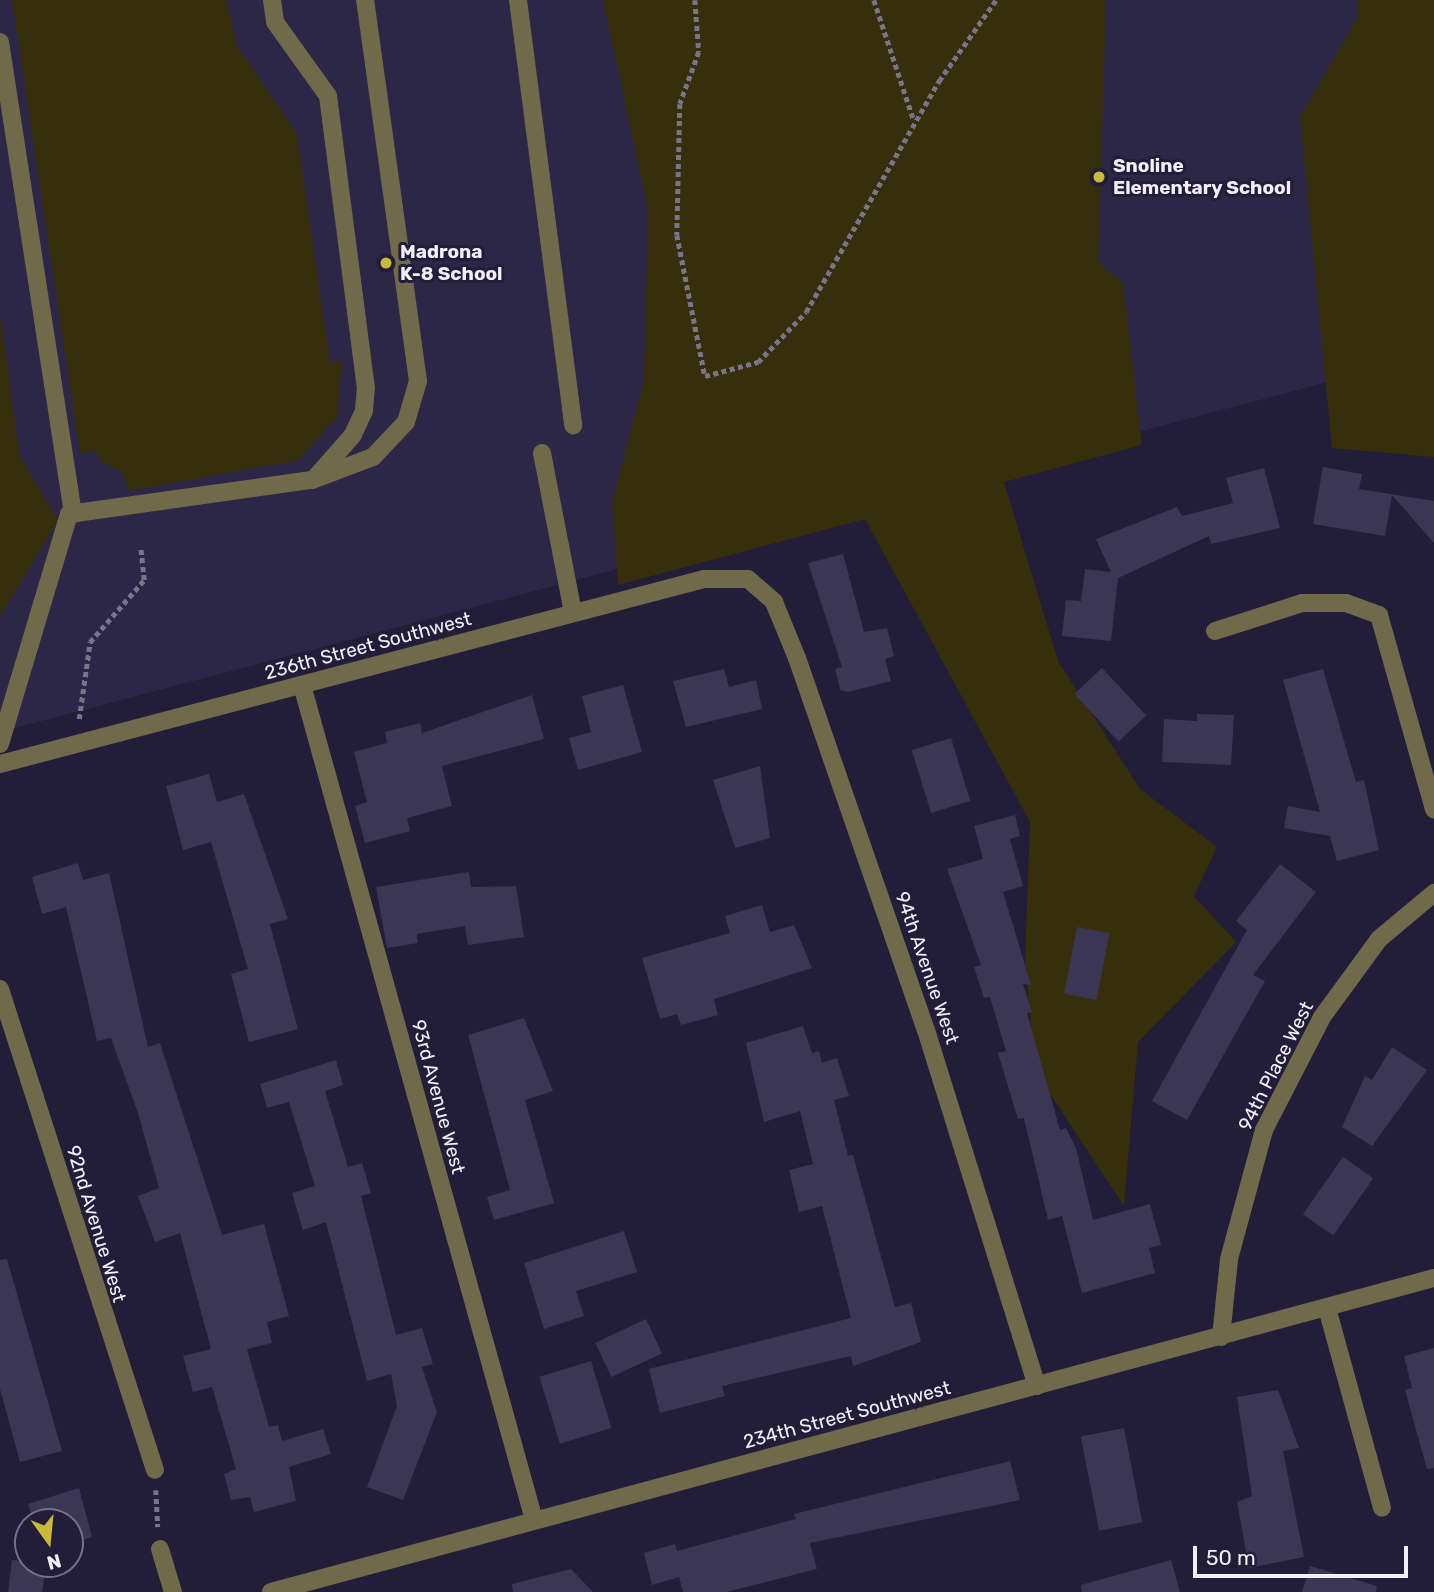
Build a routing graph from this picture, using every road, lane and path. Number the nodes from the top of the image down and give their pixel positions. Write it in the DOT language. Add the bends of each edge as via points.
graph roads {
  1 [pos="271,0"];
  2 [pos="365,0"];
  3 [pos="518,0"];
  4 [pos="695,0"];
  5 [pos="874,0"];
  6 [pos="996,0"];
  7 [pos="0,42"];
  8 [pos="914,122"];
  9 [pos="573,425"];
  10 [pos="542,453"];
  11 [pos="313,480"];
  12 [pos="73,514"];
  13 [pos="141,549"];
  14 [pos="748,579"];
  15 [pos="573,613"];
  16 [pos="1215,631"];
  17 [pos="302,685"];
  18 [pos="76,727"];
  19 [pos="0,744"];
  20 [pos="0,764"];
  21 [pos="1434,809"];
  22 [pos="1434,894"];
  23 [pos="0,989"];
  24 [pos="1434,1278"];
  25 [pos="1326,1308"];
  26 [pos="1221,1337"];
  27 [pos="1037,1386"];
  28 [pos="155,1470"];
  29 [pos="1382,1508"];
  30 [pos="534,1520"];
  31 [pos="160,1549"];
  32 [pos="173,1592"];
  33 [pos="271,1592"];
  1 -- 11 [label="street" via="275,22 328,96 366,387 365,411 353,435"];
  2 -- 11 [label="street" via="418,381 406,422 373,457"];
  3 -- 9 [label="street"];
  4 -- 8 [label="path" via="699,52 680,104 677,235 705,376 758,362 806,312"];
  5 -- 8 [label="path"];
  6 -- 8 [label="path"];
  7 -- 12 [label="street"];
  10 -- 15 [label="street"];
  11 -- 12 [label="street"];
  12 -- 19 [label="street"];
  13 -- 18 [label="path" via="144,580 90,642"];
  14 -- 15 [label="street, 236th Street Southwest" via="704,579"];
  14 -- 27 [label="street, 94th Avenue West" via="774,602 797,658 926,1030"];
  15 -- 17 [label="street, 236th Street Southwest"];
  16 -- 21 [label="street" via="1302,603 1346,603 1379,615"];
  17 -- 20 [label="street, 236th Street Southwest"];
  17 -- 30 [label="street, 93rd Avenue West"];
  22 -- 26 [label="street, 94th Place West" via="1379,939 1322,1017 1264,1130 1228,1259"];
  23 -- 28 [label="street, 92nd Avenue West"];
  24 -- 25 [label="street, 234th Street Southwest"];
  25 -- 26 [label="street, 234th Street Southwest"];
  25 -- 29 [label="street"];
  26 -- 27 [label="street, 234th Street Southwest"];
  27 -- 30 [label="street, 234th Street Southwest"];
  28 -- 31 [label="path"];
  30 -- 33 [label="street, 234th Street Southwest"];
  31 -- 32 [label="street"];
}
